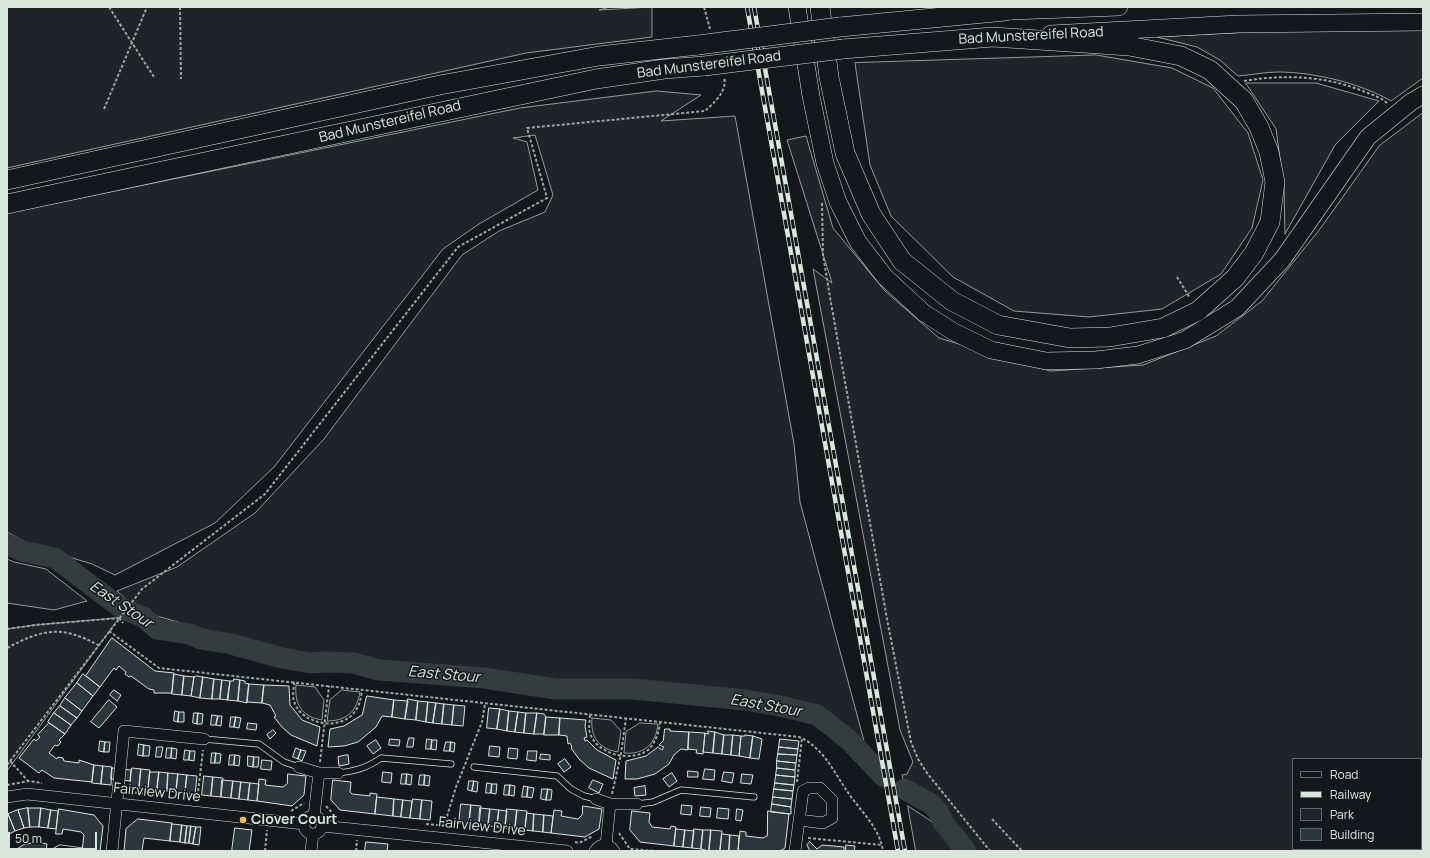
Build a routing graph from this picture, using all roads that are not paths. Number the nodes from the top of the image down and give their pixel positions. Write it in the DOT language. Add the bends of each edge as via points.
graph roads {
  1 [pos="797,7"];
  2 [pos="820,7"];
  3 [pos="1025,7"];
  4 [pos="1119,7"];
  5 [pos="1005,11"];
  6 [pos="1423,22"];
  7 [pos="992,37"];
  8 [pos="1423,95"];
  9 [pos="7,180"];
  10 [pos="7,204"];
  11 [pos="204,739"];
  12 [pos="451,764"];
  13 [pos="299,767"];
  14 [pos="474,767"];
  15 [pos="319,773"];
  16 [pos="338,773"];
  17 [pos="7,797"];
  18 [pos="754,797"];
  19 [pos="596,799"];
  20 [pos="117,803"];
  21 [pos="610,804"];
  22 [pos="637,804"];
  23 [pos="314,816"];
  24 [pos="799,820"];
  25 [pos="304,824"];
  26 [pos="322,826"];
  27 [pos="313,834"];
  28 [pos="569,846"];
  29 [pos="495,848"];
  30 [pos="610,848"];
  31 [pos="55,851"];
  32 [pos="82,851"];
  33 [pos="112,851"];
  34 [pos="311,851"];
  35 [pos="595,851"];
  36 [pos="795,851"];
  1 -- 8 [label="main road" via="810,96 825,163 838,202 858,242 886,277 924,313 991,350 1046,361 1096,360 1138,355 1185,340 1237,308 1282,260 1368,137"];
  2 -- 7 [label="highway" via="829,77 846,153 871,214 902,261 952,301 998,325 1070,338 1110,337 1163,328 1198,311 1235,278 1254,253 1270,222 1275,182 1269,152 1259,127 1244,101 1210,70 1181,56 1129,46"];
  3 -- 5 [label="highway"];
  4 -- 5 [label="main road, Bad Munstereifel Road"];
  5 -- 9 [label="highway, Bad Munstereifel Road, bridge" via="840,27 600,56 440,85"];
  6 -- 7 [label="main road, Bad Munstereifel Road" via="1238,24"];
  7 -- 10 [label="highway, Bad Munstereifel Road, bridge" via="843,49 596,79"];
  11 -- 13 [label="lane" via="259,744 284,762"];
  11 -- 20 [label="street" via="124,731"];
  12 -- 16 [label="lane" via="381,758 370,766"];
  13 -- 15 [label="street"];
  14 -- 19 [label="lane" via="557,776 584,796"];
  15 -- 16 [label="street"];
  15 -- 23 [label="street"];
  17 -- 20 [label="street, Fairview Drive" via="27,794"];
  18 -- 22 [label="lane" via="681,790 653,802"];
  19 -- 21 [label="street"];
  20 -- 25 [label="street, Fairview Drive"];
  20 -- 33 [label="street"];
  21 -- 22 [label="street"];
  21 -- 30 [label="street"];
  23 -- 25 [label="street" via="307,818"];
  23 -- 26 [label="street" via="321,820"];
  24 -- 36 [label="street"];
  25 -- 27 [label="street" via="305,829"];
  26 -- 27 [label="street"];
  26 -- 29 [label="street, Fairview Drive"];
  27 -- 34 [label="street"];
  28 -- 29 [label="street, Fairview Drive"];
  30 -- 35 [label="street" via="600,846"];
  31 -- 32 [label="lane" via="60,848"];
}
